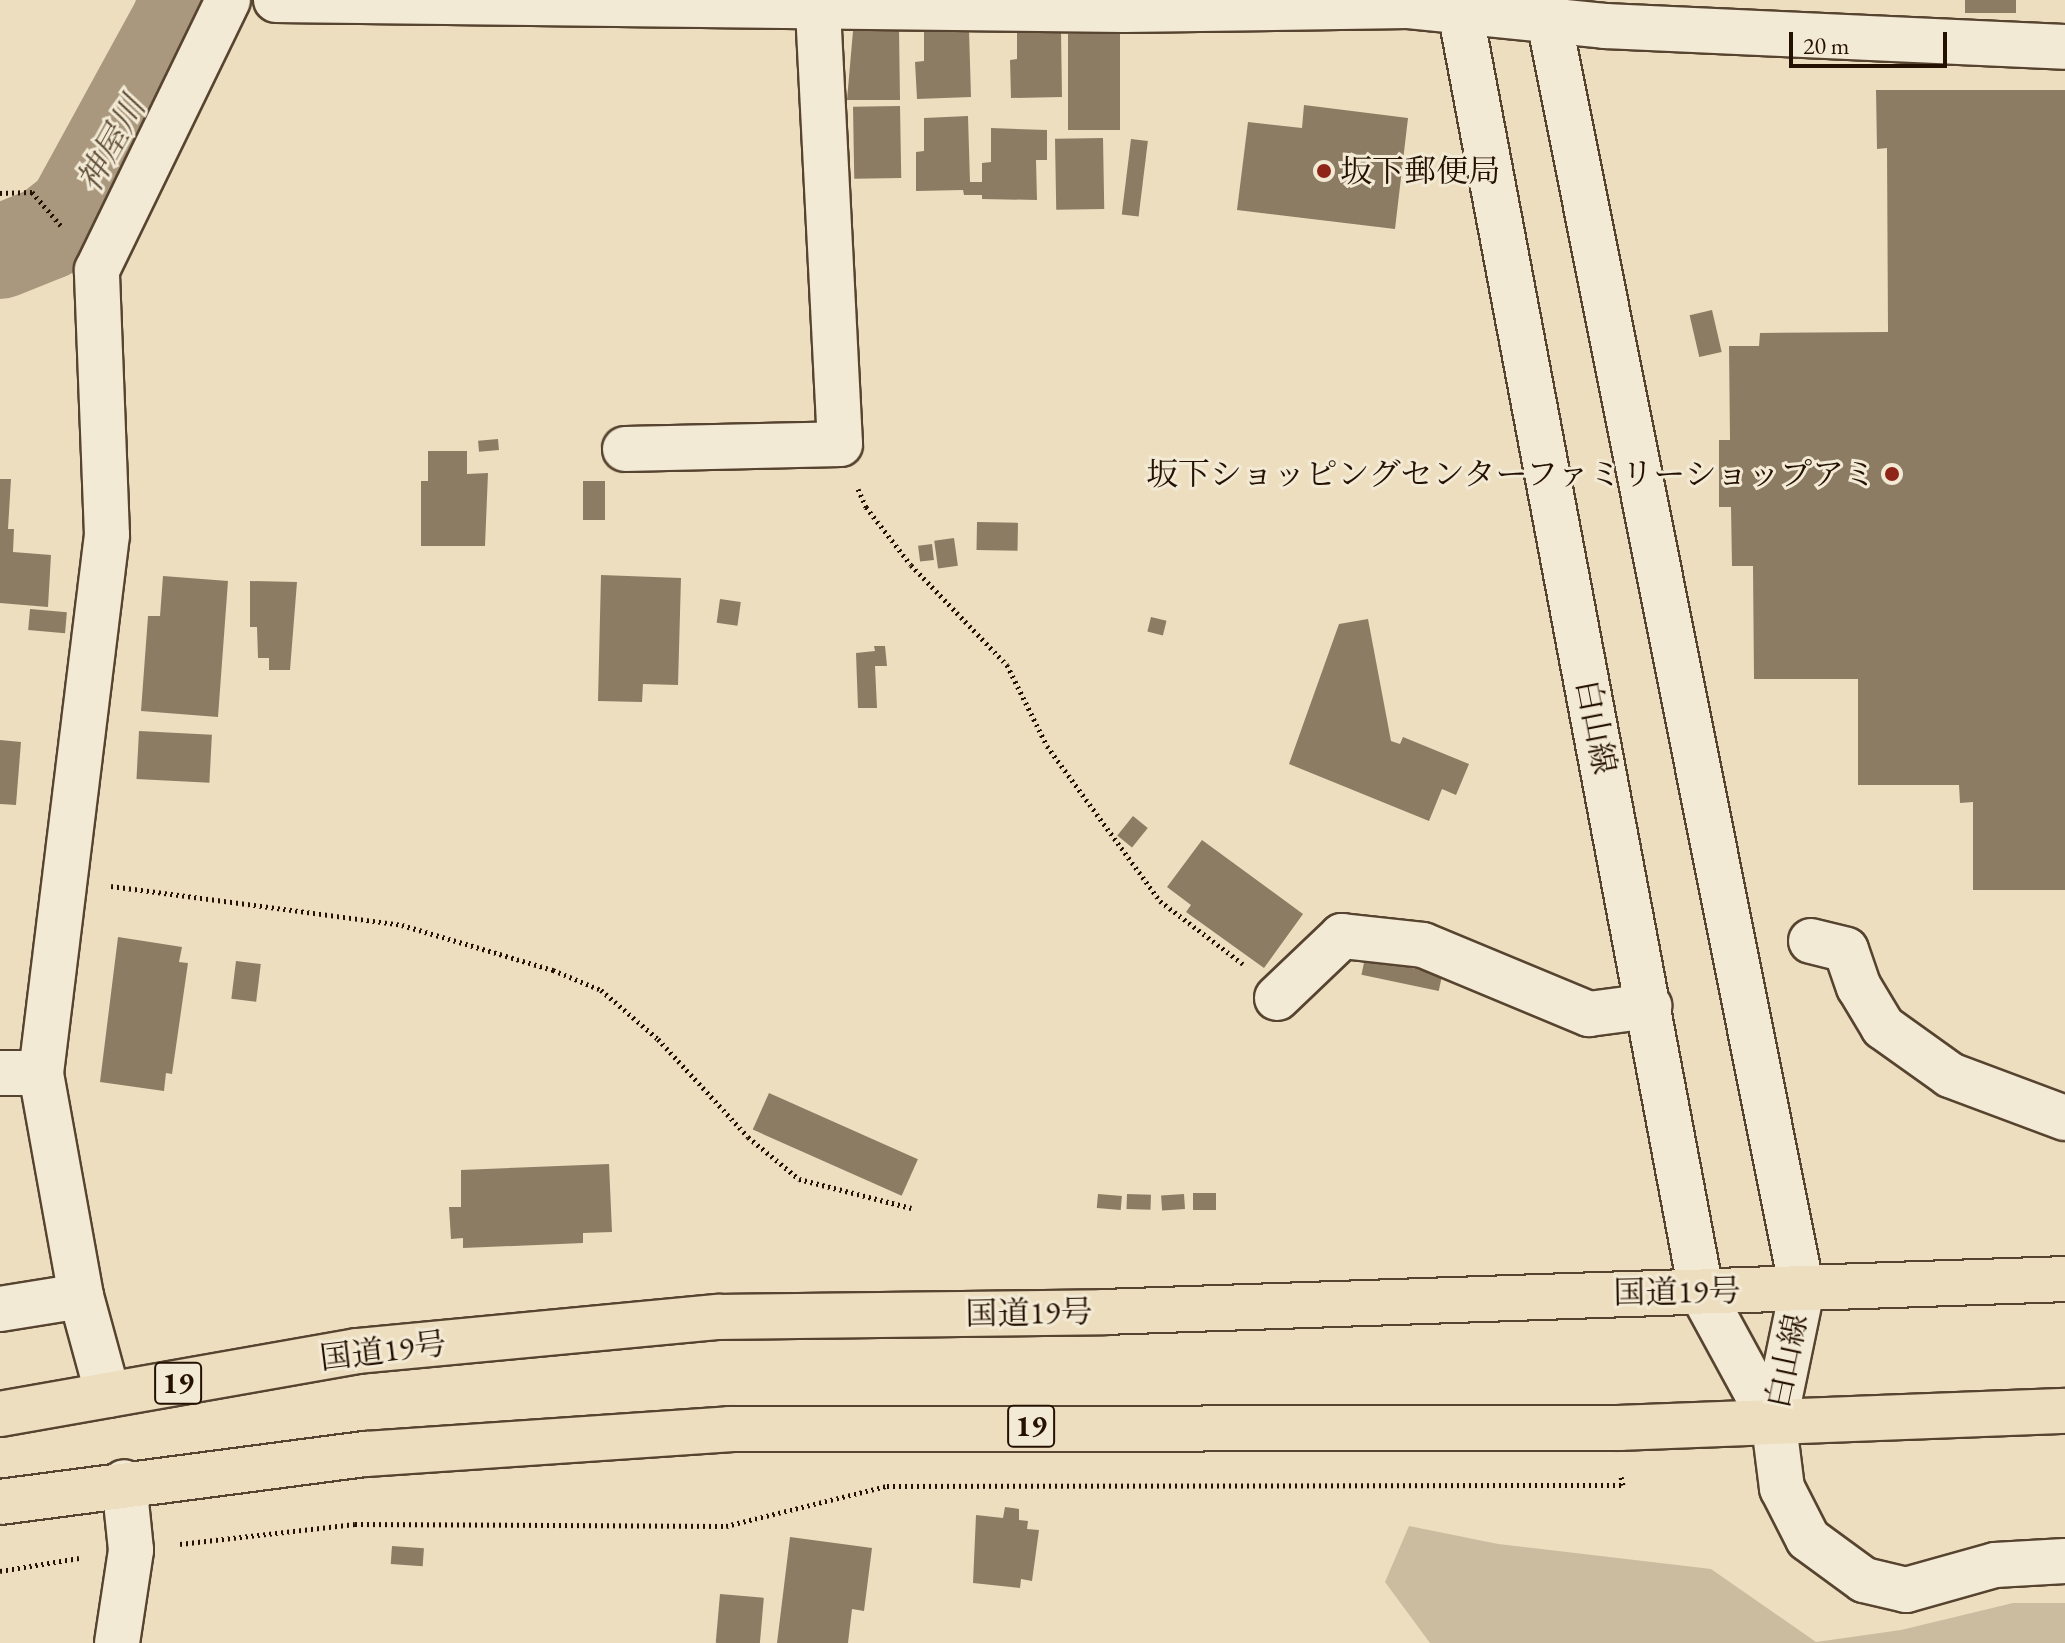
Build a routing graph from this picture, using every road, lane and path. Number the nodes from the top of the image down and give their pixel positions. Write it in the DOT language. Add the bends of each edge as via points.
graph roads {
  1 [pos="228,0"];
  2 [pos="276,0"];
  3 [pos="799,5"];
  4 [pos="1123,5"];
  5 [pos="1459,5"];
  6 [pos="1547,9"];
  7 [pos="2065,47"];
  8 [pos="0,193"];
  9 [pos="97,270"];
  10 [pos="840,444"];
  11 [pos="625,449"];
  12 [pos="63,880"];
  13 [pos="1811,941"];
  14 [pos="1280,996"];
  15 [pos="1649,1006"];
  16 [pos="21,1073"];
  17 [pos="2065,1118"];
  18 [pos="911,1208"];
  19 [pos="2065,1279"];
  20 [pos="1802,1290"];
  21 [pos="1701,1291"];
  22 [pos="81,1296"];
  23 [pos="0,1309"];
  24 [pos="108,1395"];
  25 [pos="2065,1411"];
  26 [pos="0,1414"];
  27 [pos="1774,1425"];
  28 [pos="1612,1428"];
  29 [pos="124,1482"];
  30 [pos="0,1502"];
  31 [pos="131,1550"];
  32 [pos="2065,1561"];
  33 [pos="0,1571"];
  34 [pos="117,1643"];
  1 -- 9 [label="street"];
  2 -- 3 [label="street"];
  3 -- 4 [label="street"];
  3 -- 10 [label="street"];
  4 -- 5 [label="street"];
  5 -- 6 [label="street"];
  5 -- 15 [label="street, 白山線"];
  6 -- 7 [label="street" via="1605,26"];
  6 -- 20 [label="street, 白山線"];
  8 -- 9 [label="path" via="32,192"];
  9 -- 12 [label="street" via="107,535"];
  10 -- 11 [label="street"];
  10 -- 14 [label="path" via="866,507 911,565 1007,665 1047,746 1160,901"];
  12 -- 16 [label="street"];
  12 -- 18 [label="path" via="402,925 553,970 601,990 658,1039 748,1137 799,1179"];
  13 -- 17 [label="street" via="1846,950 1859,987 1883,1027 1950,1075"];
  14 -- 15 [label="street" via="1342,936 1423,945 1589,1014"];
  15 -- 21 [label="street, 白山線"];
  16 -- 22 [label="street"];
  19 -- 20 [label="highway, 国道19号 / 19"];
  20 -- 21 [label="highway, 国道19号 / 19"];
  20 -- 27 [label="street, 白山線"];
  21 -- 24 [label="highway, 国道19号 / 19" via="1103,1312 718,1317 357,1351"];
  21 -- 27 [label="street, 白山線"];
  22 -- 23 [label="street"];
  22 -- 24 [label="street"];
  24 -- 26 [label="highway, 国道19号 / 19"];
  25 -- 27 [label="highway, 19"];
  27 -- 28 [label="highway, 19"];
  27 -- 32 [label="street" via="1782,1488 1808,1539 1864,1580 1906,1590 1995,1565"];
  28 -- 29 [label="highway, 19" via="729,1429 366,1454"];
  28 -- 31 [label="path" via="1623,1485 887,1486 726,1526 355,1524"];
  29 -- 30 [label="highway, 19"];
  29 -- 31 [label="street"];
  31 -- 33 [label="path"];
  31 -- 34 [label="street"];
}
